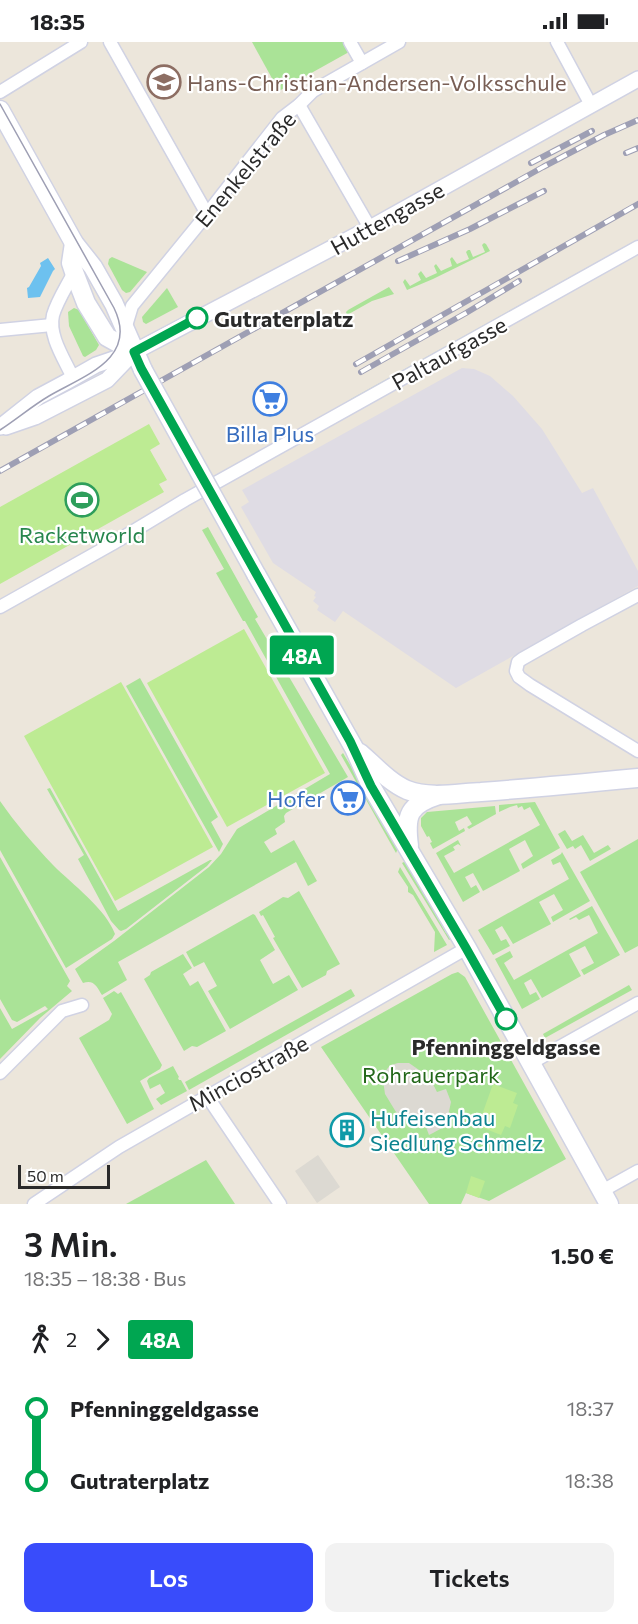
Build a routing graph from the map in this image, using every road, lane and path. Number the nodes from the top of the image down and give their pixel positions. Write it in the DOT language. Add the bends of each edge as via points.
graph roads {
  1 [pos="81,42"];
  2 [pos="110,42"];
  3 [pos="350,42"];
  4 [pos="399,42"];
  5 [pos="557,42"];
  6 [pos="362,63"];
  7 [pos="638,79"];
  8 [pos="0,92"];
  9 [pos="299,105"];
  10 [pos="591,105"];
  11 [pos="0,110"];
  12 [pos="207,214"];
  13 [pos="370,228"];
  14 [pos="74,243"];
  15 [pos="638,247"];
  16 [pos="74,272"];
  17 [pos="52,325"];
  18 [pos="124,329"];
  19 [pos="0,330"];
  20 [pos="134,352"];
  21 [pos="74,378"];
  22 [pos="0,428"];
  23 [pos="638,595"];
  24 [pos="0,607"];
  25 [pos="354,748"];
  26 [pos="638,751"];
  27 [pos="638,778"];
  28 [pos="441,795"];
  29 [pos="409,850"];
  30 [pos="466,948"];
  31 [pos="638,1002"];
  32 [pos="82,1005"];
  33 [pos="531,1063"];
  34 [pos="0,1073"];
  35 [pos="207,1096"];
  36 [pos="638,1171"];
  37 [pos="606,1197"];
  38 [pos="34,1204"];
  39 [pos="280,1204"];
  1 -- 8 [label="street"];
  2 -- 12 [label="street"];
  3 -- 6 [label="street"];
  4 -- 6 [label="street, Enenkelstraße"];
  5 -- 10 [label="street"];
  6 -- 9 [label="street, Enenkelstraße" via="313,91"];
  7 -- 10 [label="street, Huttengasse"];
  9 -- 12 [label="street, Enenkelstraße" via="282,117"];
  9 -- 13 [label="street"];
  10 -- 13 [label="street, Huttengasse"];
  11 -- 14 [label="main road"];
  12 -- 18 [label="street, Enenkelstraße" via="132,306"];
  13 -- 20 [label="street, Huttengasse"];
  14 -- 16 [label="main road"];
  14 -- 18 [label="main road" via="98,275"];
  15 -- 24 [label="street, Paltaufgasse"];
  16 -- 17 [label="street"];
  16 -- 20 [label="main road" via="86,303 107,337"];
  17 -- 19 [label="street"];
  17 -- 21 [label="street"];
  18 -- 20 [label="main road"];
  20 -- 21 [label="street, Huttengasse" via="96,365"];
  20 -- 22 [label="street, Huttengasse" via="107,380 35,417"];
  20 -- 25 [label="main road, bridge"];
  21 -- 22 [label="street, Huttengasse" via="38,397"];
  23 -- 26 [label="street" via="518,662 516,672"];
  25 -- 28 [label="main road" via="397,785 409,791"];
  25 -- 29 [label="main road" via="371,786"];
  27 -- 28 [label="main road"];
  28 -- 29 [label="main road" via="420,802 410,815 406,824"];
  29 -- 30 [label="main road"];
  30 -- 33 [label="main road"];
  30 -- 35 [label="street, Minciostraße"];
  31 -- 33 [label="street"];
  32 -- 34 [label="street" via="62,1011"];
  33 -- 37 [label="main road"];
  35 -- 38 [label="street, Minciostraße" via="118,1147"];
  35 -- 39 [label="street"];
  36 -- 37 [label="street"];
}
